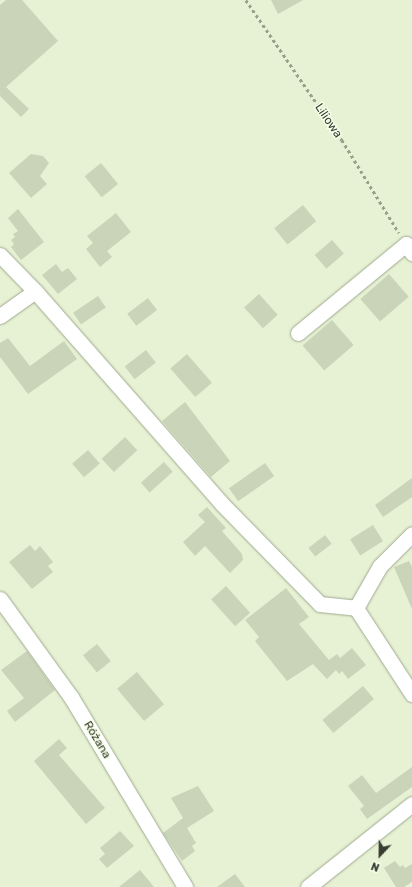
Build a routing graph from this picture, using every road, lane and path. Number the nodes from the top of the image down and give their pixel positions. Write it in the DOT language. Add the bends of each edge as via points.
graph roads {
  1 [pos="246,0"];
  2 [pos="409,249"];
  3 [pos="0,255"];
  4 [pos="35,291"];
  5 [pos="0,316"];
  6 [pos="298,334"];
  7 [pos="412,534"];
  8 [pos="0,599"];
  9 [pos="356,608"];
  10 [pos="412,694"];
  11 [pos="412,804"];
  12 [pos="185,887"];
  13 [pos="308,887"];
  1 -- 2 [label="path, Liliowa" via="342,140"];
  2 -- 6 [label="street"];
  3 -- 4 [label="street"];
  4 -- 5 [label="street"];
  4 -- 9 [label="street" via="222,504 320,604"];
  7 -- 9 [label="street" via="380,566"];
  8 -- 12 [label="street, Różana" via="71,697"];
  9 -- 10 [label="street"];
  11 -- 13 [label="street"];
}
